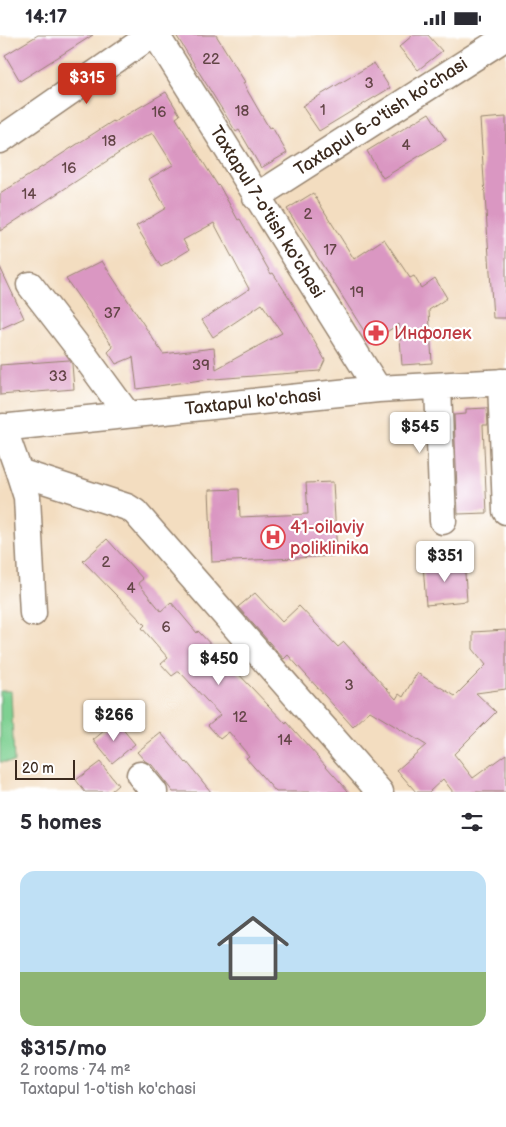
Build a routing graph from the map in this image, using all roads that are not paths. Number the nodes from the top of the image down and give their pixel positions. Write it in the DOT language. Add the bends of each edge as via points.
graph roads {
  1 [pos="151,35"];
  2 [pos="156,35"];
  3 [pos="506,37"];
  4 [pos="0,140"];
  5 [pos="256,197"];
  6 [pos="30,285"];
  7 [pos="503,382"];
  8 [pos="438,386"];
  9 [pos="378,389"];
  10 [pos="127,415"];
  11 [pos="1,428"];
  12 [pos="19,472"];
  13 [pos="506,511"];
  14 [pos="443,521"];
  15 [pos="33,613"];
  16 [pos="380,792"];
  1 -- 4 [label="street"];
  2 -- 5 [label="street, Taxtapul 7-o'tish ko'chasi"];
  3 -- 5 [label="street, Taxtapul 6-o'tish ko'chasi"];
  5 -- 9 [label="street, Taxtapul 7-o'tish ko'chasi"];
  6 -- 10 [label="street"];
  7 -- 8 [label="street, Taxtapul ko'chasi"];
  7 -- 13 [label="street"];
  8 -- 9 [label="street, Taxtapul ko'chasi"];
  8 -- 14 [label="street"];
  9 -- 10 [label="street, Taxtapul ko'chasi"];
  10 -- 11 [label="street, Taxtapul ko'chasi"];
  11 -- 12 [label="street"];
  12 -- 15 [label="street" via="27,497"];
  12 -- 16 [label="street" via="135,512"];
}
